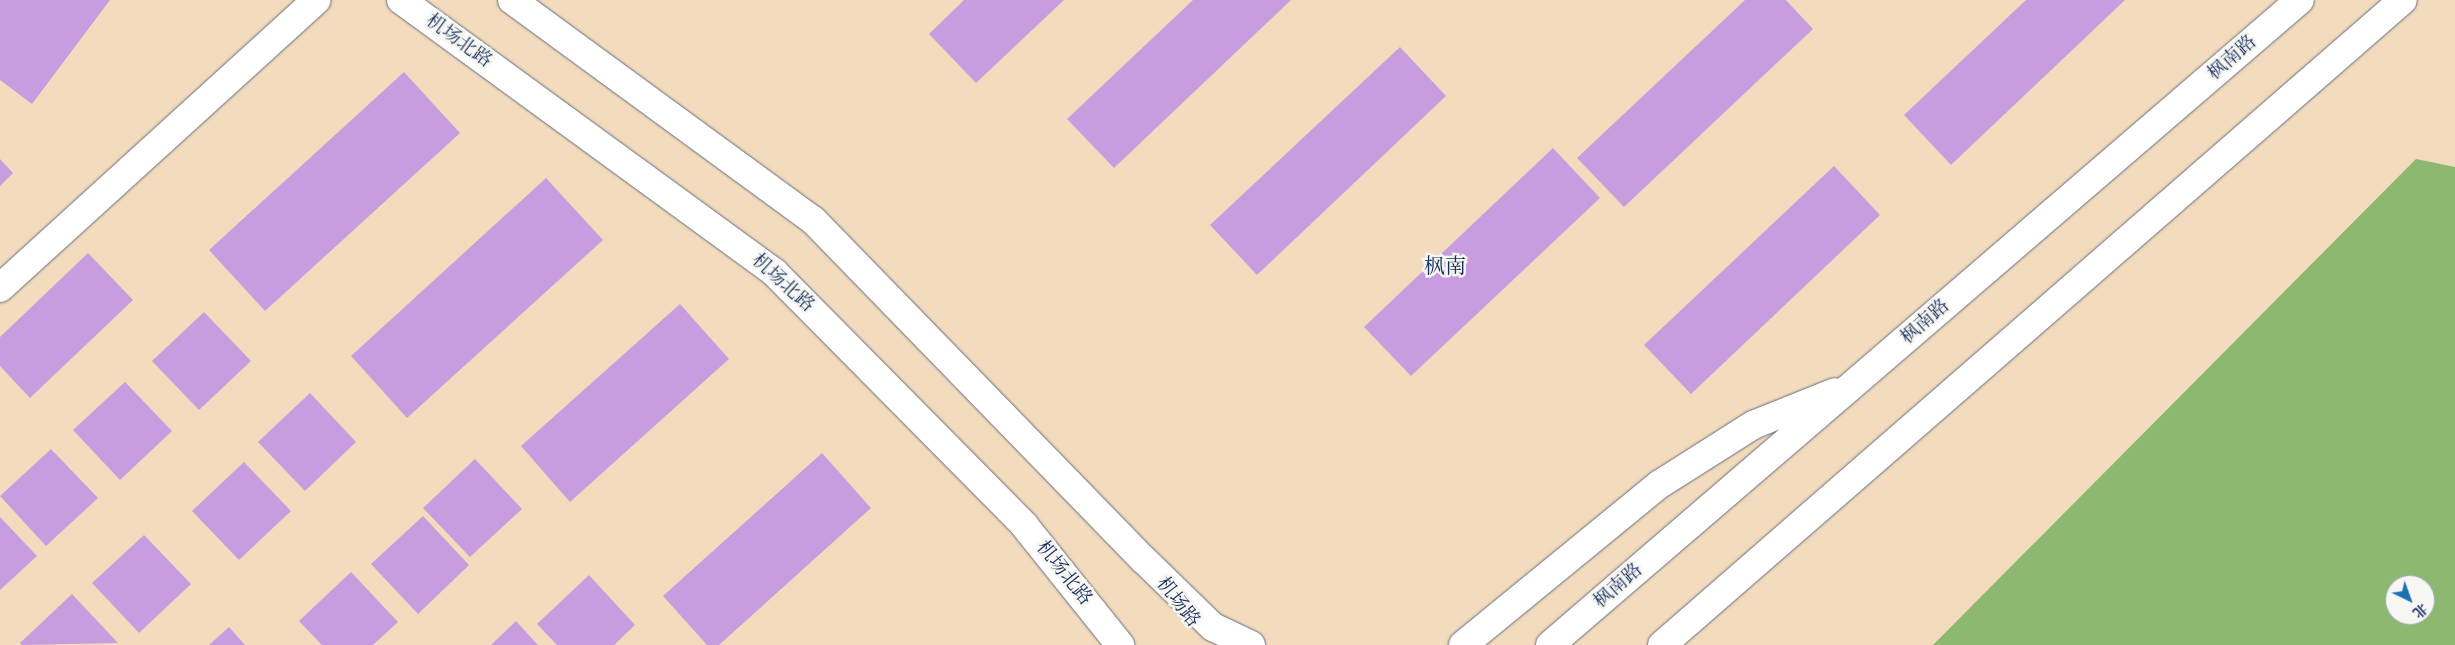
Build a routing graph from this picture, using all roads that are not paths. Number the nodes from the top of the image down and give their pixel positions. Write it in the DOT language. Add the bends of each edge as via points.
graph roads {
  1 [pos="317,0"];
  2 [pos="401,0"];
  3 [pos="512,0"];
  4 [pos="2300,0"];
  5 [pos="2403,0"];
  6 [pos="0,288"];
  7 [pos="1855,384"];
  8 [pos="1144,560"];
  9 [pos="1113,640"];
  10 [pos="1210,645"];
  11 [pos="1251,645"];
  12 [pos="1463,645"];
  13 [pos="1550,645"];
  14 [pos="1662,645"];
  1 -- 6 [label="main road"];
  2 -- 9 [label="main road, 机场北路" via="774,272 1024,525"];
  3 -- 8 [label="main road" via="813,220"];
  4 -- 7 [label="main road, 枫南路"];
  5 -- 14 [label="main road"];
  7 -- 12 [label="main road" via="1753,425 1660,484"];
  7 -- 13 [label="main road, 枫南路"];
  8 -- 10 [label="main road, 机场路"];
  8 -- 11 [label="main road" via="1213,627"];
}
